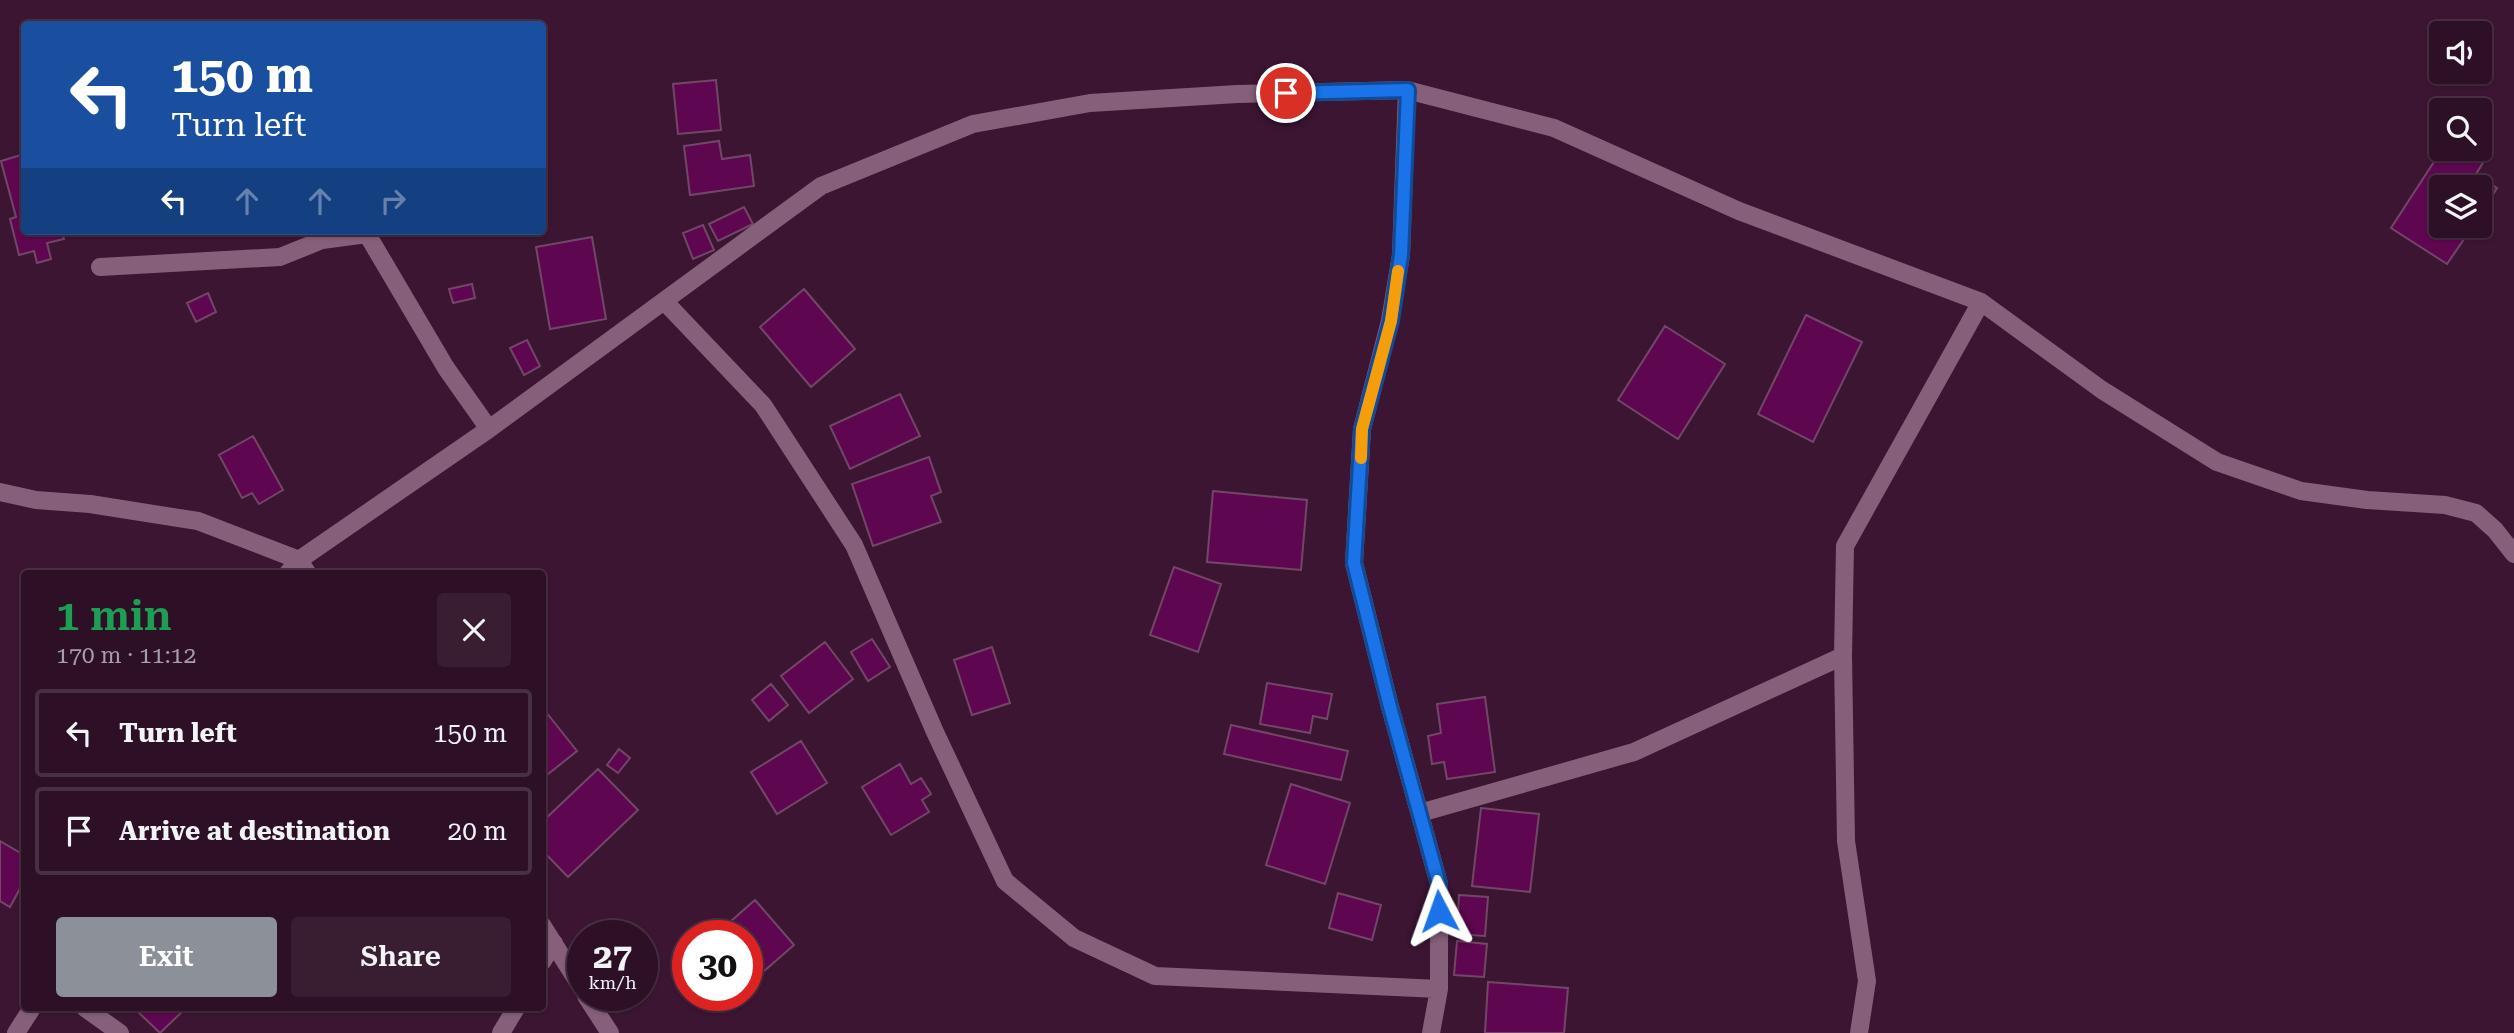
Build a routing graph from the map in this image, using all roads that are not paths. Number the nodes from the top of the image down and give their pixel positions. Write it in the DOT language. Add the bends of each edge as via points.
graph roads {
  1 [pos="1408,90"];
  2 [pos="360,235"];
  3 [pos="368,235"];
  4 [pos="100,267"];
  5 [pos="665,302"];
  6 [pos="1981,302"];
  7 [pos="489,429"];
  8 [pos="0,492"];
  9 [pos="2514,554"];
  10 [pos="298,569"];
  11 [pos="1843,656"];
  12 [pos="1420,813"];
  13 [pos="546,931"];
  14 [pos="554,943"];
  15 [pos="546,956"];
  16 [pos="567,964"];
  17 [pos="1439,989"];
  18 [pos="30,1011"];
  19 [pos="89,1011"];
  20 [pos="514,1011"];
  21 [pos="596,1011"];
  22 [pos="16,1033"];
  23 [pos="120,1033"];
  24 [pos="501,1033"];
  25 [pos="610,1033"];
  26 [pos="1431,1033"];
  27 [pos="1859,1033"];
  1 -- 5 [label="street" via="1090,103 973,124 821,186"];
  1 -- 6 [label="street" via="1554,128 1739,211"];
  1 -- 12 [label="street" via="1401,255 1391,321 1362,429 1354,563"];
  2 -- 4 [label="street" via="322,240 280,257"];
  3 -- 7 [label="street" via="446,368"];
  5 -- 7 [label="street"];
  5 -- 17 [label="street" via="763,405 854,545 1005,881 1074,938 1156,976"];
  6 -- 9 [label="street" via="2102,390 2217,462 2301,491 2445,505 2476,513"];
  6 -- 11 [label="street" via="1845,547"];
  7 -- 10 [label="street"];
  8 -- 10 [label="street" via="198,522"];
  11 -- 12 [label="street" via="1634,752"];
  11 -- 27 [label="street" via="1846,842 1867,981"];
  12 -- 17 [label="street" via="1439,884"];
  13 -- 14 [label="street"];
  14 -- 15 [label="street"];
  14 -- 16 [label="street"];
  17 -- 26 [label="street"];
  18 -- 22 [label="street"];
  19 -- 23 [label="street"];
  20 -- 24 [label="street"];
  21 -- 25 [label="street"];
}
